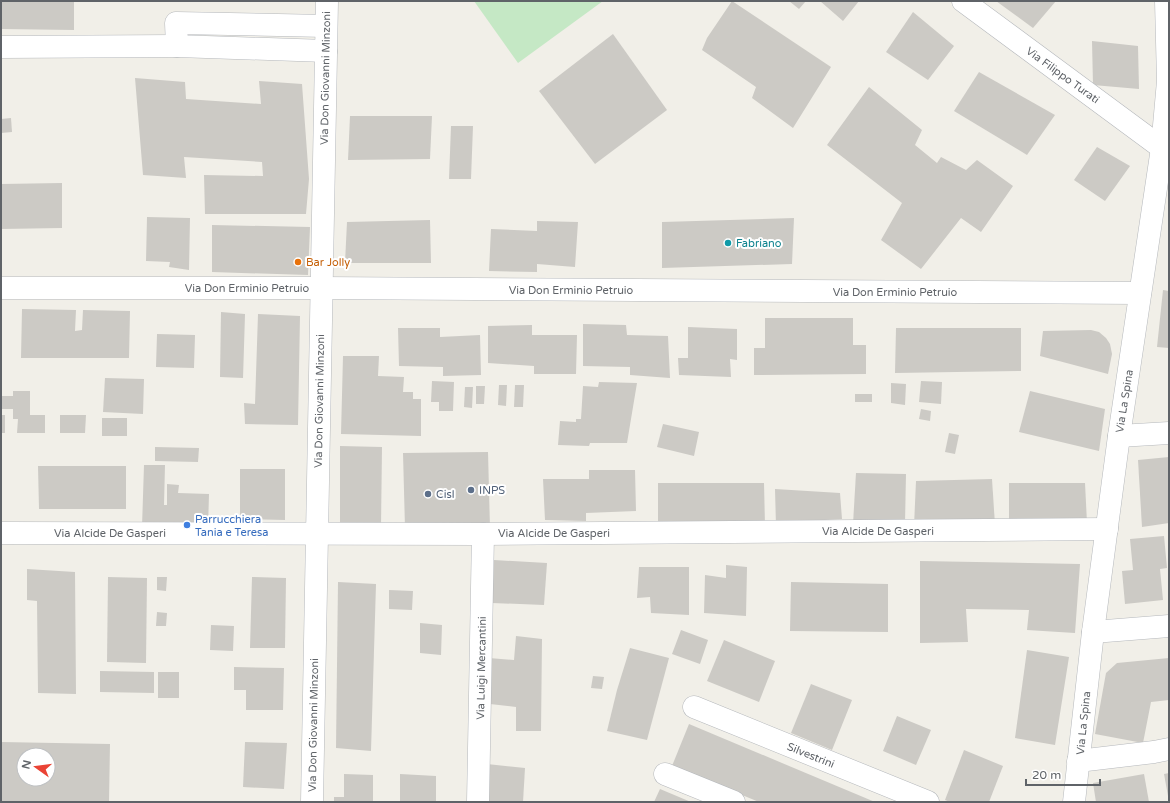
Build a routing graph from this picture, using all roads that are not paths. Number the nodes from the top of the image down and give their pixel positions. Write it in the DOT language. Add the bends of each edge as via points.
graph roads {
  1 [pos="327,1"];
  2 [pos="963,1"];
  3 [pos="1164,5"];
  4 [pos="326,26"];
  5 [pos="1,46"];
  6 [pos="177,46"];
  7 [pos="326,51"];
  8 [pos="1169,81"];
  9 [pos="1162,148"];
  10 [pos="1,288"];
  11 [pos="321,288"];
  12 [pos="1140,293"];
  13 [pos="1169,432"];
  14 [pos="1118,436"];
  15 [pos="1107,529"];
  16 [pos="1,533"];
  17 [pos="317,534"];
  18 [pos="483,534"];
  19 [pos="1169,626"];
  20 [pos="1093,632"];
  21 [pos="694,707"];
  22 [pos="1169,749"];
  23 [pos="1078,761"];
  24 [pos="665,774"];
  25 [pos="312,802"];
  26 [pos="478,802"];
  27 [pos="734,802"];
  28 [pos="928,802"];
  29 [pos="1074,802"];
  1 -- 4 [label="street, Via Don Giovanni Minzoni"];
  2 -- 9 [label="street, Via Filippo Turati"];
  3 -- 8 [label="street, Via La Spina"];
  4 -- 6 [label="street" via="176,23"];
  4 -- 7 [label="street, Via Don Giovanni Minzoni"];
  5 -- 6 [label="street"];
  6 -- 7 [label="street"];
  7 -- 11 [label="street, Via Don Giovanni Minzoni"];
  8 -- 9 [label="street, Via La Spina"];
  9 -- 12 [label="street, Via La Spina"];
  10 -- 11 [label="street, Via Don Erminio Petruio"];
  11 -- 12 [label="street, Via Don Erminio Petruio"];
  11 -- 17 [label="street, Via Don Giovanni Minzoni"];
  12 -- 14 [label="street, Via La Spina"];
  13 -- 14 [label="street"];
  14 -- 15 [label="street, Via La Spina"];
  15 -- 18 [label="street, Via Alcide De Gasperi"];
  15 -- 20 [label="street, Via La Spina"];
  16 -- 17 [label="street, Via Alcide De Gasperi"];
  17 -- 18 [label="street, Via Alcide De Gasperi"];
  17 -- 25 [label="street, Via Don Giovanni Minzoni"];
  18 -- 26 [label="street, Via Luigi Mercantini"];
  19 -- 20 [label="street"];
  20 -- 23 [label="street, Via La Spina"];
  21 -- 28 [label="street, Silvestrini"];
  22 -- 23 [label="street"];
  23 -- 29 [label="street, Via La Spina"];
  24 -- 27 [label="street"];
}
